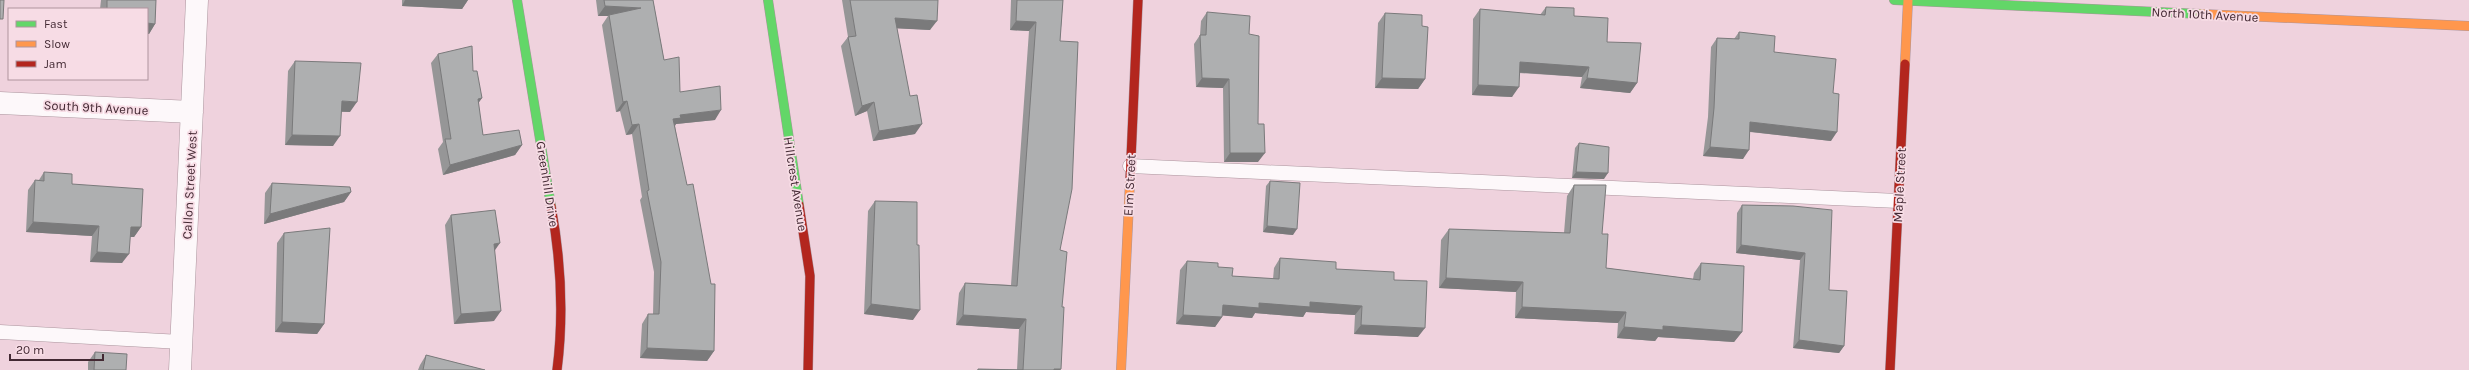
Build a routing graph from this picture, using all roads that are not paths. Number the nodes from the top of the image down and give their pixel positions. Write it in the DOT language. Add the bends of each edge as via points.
graph roads {
  1 [pos="197,0"];
  2 [pos="517,0"];
  3 [pos="768,0"];
  4 [pos="1138,0"];
  5 [pos="1894,0"];
  6 [pos="1908,0"];
  7 [pos="2469,26"];
  8 [pos="0,102"];
  9 [pos="192,112"];
  10 [pos="1130,166"];
  11 [pos="1898,202"];
  12 [pos="0,332"];
  13 [pos="181,342"];
  14 [pos="180,370"];
  15 [pos="557,370"];
  16 [pos="808,370"];
  17 [pos="1121,370"];
  18 [pos="1890,370"];
  1 -- 9 [label="street, Callon Street West"];
  2 -- 15 [label="street, Greenhill Drive" via="553,215 560,284 560,350"];
  3 -- 16 [label="street, Hillcrest Avenue" via="810,276"];
  4 -- 10 [label="street, Elm Street"];
  5 -- 6 [label="street, North 10th Avenue"];
  6 -- 7 [label="street, North 10th Avenue"];
  6 -- 11 [label="street, Maple Street"];
  8 -- 9 [label="street, South 9th Avenue"];
  9 -- 13 [label="street, Callon Street West"];
  10 -- 11 [label="lane"];
  10 -- 17 [label="street, Elm Street"];
  11 -- 18 [label="street, Maple Street"];
  12 -- 13 [label="lane"];
  13 -- 14 [label="street, Callon Street West"];
}
